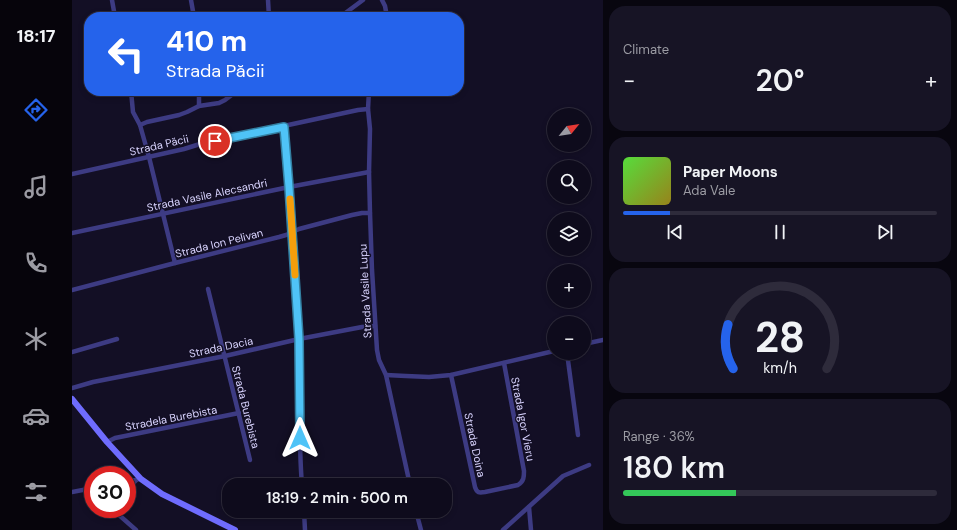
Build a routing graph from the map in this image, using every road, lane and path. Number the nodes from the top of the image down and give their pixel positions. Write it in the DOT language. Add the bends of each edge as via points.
graph roads {
  1 [pos="112,0"];
  2 [pos="191,0"];
  3 [pos="268,0"];
  4 [pos="363,0"];
  5 [pos="382,1"];
  6 [pos="355,3"];
  7 [pos="114,12"];
  8 [pos="193,12"];
  9 [pos="269,12"];
  10 [pos="345,12"];
  11 [pos="387,12"];
  12 [pos="131,96"];
  13 [pos="199,96"];
  14 [pos="230,96"];
  15 [pos="369,96"];
  16 [pos="199,106"];
  17 [pos="368,108"];
  18 [pos="140,125"];
  19 [pos="284,127"];
  20 [pos="149,157"];
  21 [pos="369,172"];
  22 [pos="72,174"];
  23 [pos="289,187"];
  24 [pos="370,213"];
  25 [pos="163,214"];
  26 [pos="72,233"];
  27 [pos="292,233"];
  28 [pos="175,263"];
  29 [pos="208,288"];
  30 [pos="72,290"];
  31 [pos="375,326"];
  32 [pos="117,339"];
  33 [pos="299,339"];
  34 [pos="603,340"];
  35 [pos="591,343"];
  36 [pos="72,352"];
  37 [pos="547,353"];
  38 [pos="225,356"];
  39 [pos="569,360"];
  40 [pos="504,362"];
  41 [pos="386,375"];
  42 [pos="451,375"];
  43 [pos="72,388"];
  44 [pos="72,399"];
  45 [pos="239,413"];
  46 [pos="578,435"];
  47 [pos="107,442"];
  48 [pos="250,460"];
  49 [pos="589,465"];
  50 [pos="302,478"];
  51 [pos="409,478"];
  52 [pos="138,479"];
  53 [pos="524,479"];
  54 [pos="84,490"];
  55 [pos="72,492"];
  56 [pos="529,507"];
  57 [pos="123,518"];
  58 [pos="304,518"];
  59 [pos="418,518"];
  60 [pos="136,530"];
  61 [pos="235,530"];
  62 [pos="305,530"];
  63 [pos="421,530"];
  64 [pos="503,530"];
  65 [pos="531,530"];
  1 -- 7 [label="street"];
  2 -- 8 [label="street"];
  3 -- 9 [label="street"];
  4 -- 6 [label="street"];
  5 -- 11 [label="street"];
  6 -- 10 [label="street"];
  12 -- 18 [label="street" via="133,112"];
  13 -- 16 [label="street"];
  14 -- 16 [label="street" via="219,103"];
  15 -- 17 [label="street, Strada Vasile Lupu"];
  16 -- 18 [label="street" via="179,115"];
  17 -- 19 [label="street, Strada Păcii"];
  17 -- 21 [label="street, Strada Vasile Lupu"];
  18 -- 20 [label="street"];
  19 -- 20 [label="street, Strada Păcii"];
  19 -- 23 [label="street"];
  20 -- 22 [label="street, Strada Păcii"];
  20 -- 25 [label="street"];
  21 -- 23 [label="street, Strada Vasile Alecsandri"];
  21 -- 24 [label="street, Strada Vasile Lupu"];
  23 -- 25 [label="street, Strada Vasile Alecsandri"];
  23 -- 27 [label="street"];
  24 -- 27 [label="street, Strada Ion Pelivan" via="352,215"];
  24 -- 31 [label="street, Strada Vasile Lupu"];
  25 -- 26 [label="street, Strada Vasile Alecsandri"];
  25 -- 28 [label="street"];
  27 -- 28 [label="street, Strada Ion Pelivan"];
  27 -- 33 [label="street"];
  28 -- 30 [label="street, Strada Ion Pelivan"];
  29 -- 38 [label="street, Strada Burebista"];
  31 -- 33 [label="street, Strada Dacia"];
  31 -- 41 [label="street, Strada Vasile Lupu" via="379,360"];
  32 -- 36 [label="street"];
  33 -- 38 [label="street, Strada Dacia"];
  33 -- 50 [label="street"];
  34 -- 35 [label="street"];
  37 -- 40 [label="street"];
  38 -- 43 [label="street, Strada Dacia"];
  38 -- 45 [label="street, Strada Burebista"];
  39 -- 46 [label="street"];
  40 -- 42 [label="street"];
  40 -- 53 [label="street, Strada Igor Vieru"];
  41 -- 42 [label="street"];
  41 -- 51 [label="street, Strada Vasile Lupu"];
  42 -- 53 [label="street, Strada Doina" via="476,491 480,493 518,485"];
  44 -- 47 [label="street"];
  45 -- 47 [label="street, Stradela Burebista" via="115,438"];
  45 -- 48 [label="street, Strada Burebista"];
  47 -- 52 [label="street"];
  49 -- 56 [label="street" via="563,476"];
  52 -- 61 [label="street" via="162,494"];
  54 -- 55 [label="street"];
  56 -- 64 [label="street"];
  56 -- 65 [label="street"];
  57 -- 60 [label="street"];
  58 -- 62 [label="street"];
  59 -- 63 [label="street"];
}
